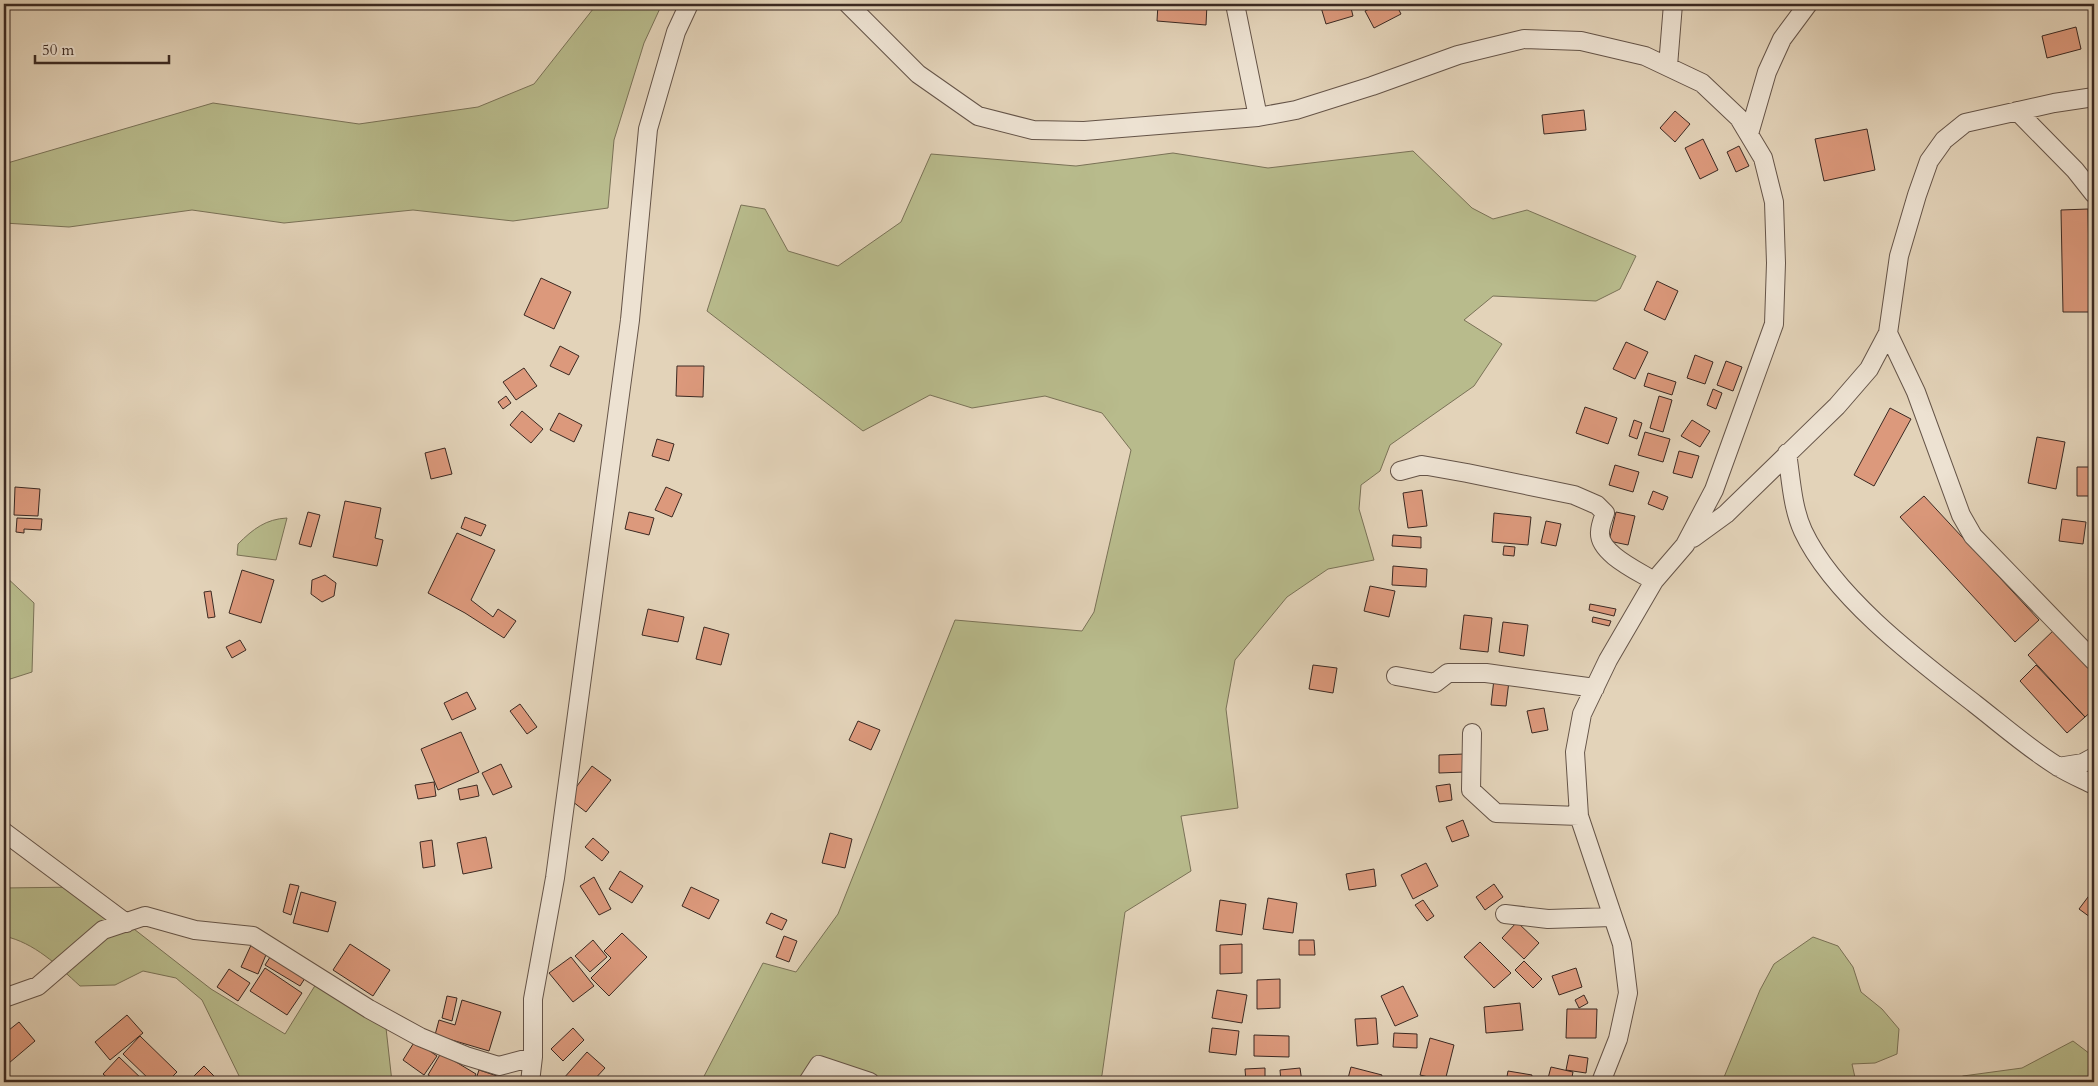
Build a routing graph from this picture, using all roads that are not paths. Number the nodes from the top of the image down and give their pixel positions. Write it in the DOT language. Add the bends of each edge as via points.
graph roads {
  1 [pos="689,4"];
  2 [pos="848,4"];
  3 [pos="1235,4"];
  4 [pos="1674,4"];
  5 [pos="1808,4"];
  6 [pos="1668,66"];
  7 [pos="2094,97"];
  8 [pos="2017,111"];
  9 [pos="1258,117"];
  10 [pos="1749,134"];
  11 [pos="2094,194"];
  12 [pos="1888,334"];
  13 [pos="1788,453"];
  14 [pos="1400,471"];
  15 [pos="1685,545"];
  16 [pos="1654,581"];
  17 [pos="2094,661"];
  18 [pos="1396,676"];
  19 [pos="1595,688"];
  20 [pos="1472,733"];
  21 [pos="2094,756"];
  22 [pos="2058,767"];
  23 [pos="2094,785"];
  24 [pos="1579,816"];
  25 [pos="4,832"];
  26 [pos="1505,914"];
  27 [pos="1612,918"];
  28 [pos="126,923"];
  29 [pos="4,998"];
  30 [pos="533,1057"];
  31 [pos="530,1082"];
  32 [pos="808,1082"];
  33 [pos="870,1082"];
  34 [pos="1601,1082"];
  1 -- 30 [label="street" via="676,32 648,129 630,320 555,878 533,999"];
  2 -- 9 [label="street" via="918,74 978,116 1033,130 1084,131"];
  3 -- 9 [label="street"];
  4 -- 6 [label="street"];
  5 -- 10 [label="street" via="1782,39 1767,72"];
  6 -- 9 [label="street" via="1645,56 1582,41 1524,39 1458,55 1296,110"];
  6 -- 10 [label="street" via="1702,83 1738,118"];
  7 -- 8 [label="street"];
  8 -- 11 [label="street"];
  8 -- 12 [label="street" via="1965,123 1944,140 1929,161 1899,256"];
  10 -- 15 [label="street" via="1764,158 1774,202 1774,324 1714,490"];
  12 -- 13 [label="street" via="1869,369 1838,406"];
  12 -- 17 [label="street" via="1916,392 1961,516 1973,536"];
  13 -- 15 [label="street" via="1726,514"];
  13 -- 22 [label="street" via="1794,498 1803,530 1819,559 1852,598 1935,673"];
  14 -- 16 [label="street" via="1422,465 1574,495 1597,505 1605,513 1599,534 1604,547"];
  15 -- 16 [label="street"];
  16 -- 19 [label="street"];
  18 -- 19 [label="street" via="1435,683 1448,673 1486,674"];
  19 -- 24 [label="street" via="1582,714 1575,752"];
  20 -- 24 [label="street" via="1472,790 1496,813"];
  21 -- 22 [label="street" via="2083,763"];
  22 -- 23 [label="street"];
  24 -- 27 [label="street"];
  25 -- 28 [label="street"];
  26 -- 27 [label="street" via="1548,919"];
  27 -- 34 [label="street" via="1622,944 1628,993 1618,1040"];
  28 -- 29 [label="street" via="103,930 38,986"];
  28 -- 30 [label="street" via="145,916 195,930 253,936 420,1037 500,1066"];
  30 -- 31 [label="street"];
  32 -- 33 [label="street" via="819,1065"];
}
